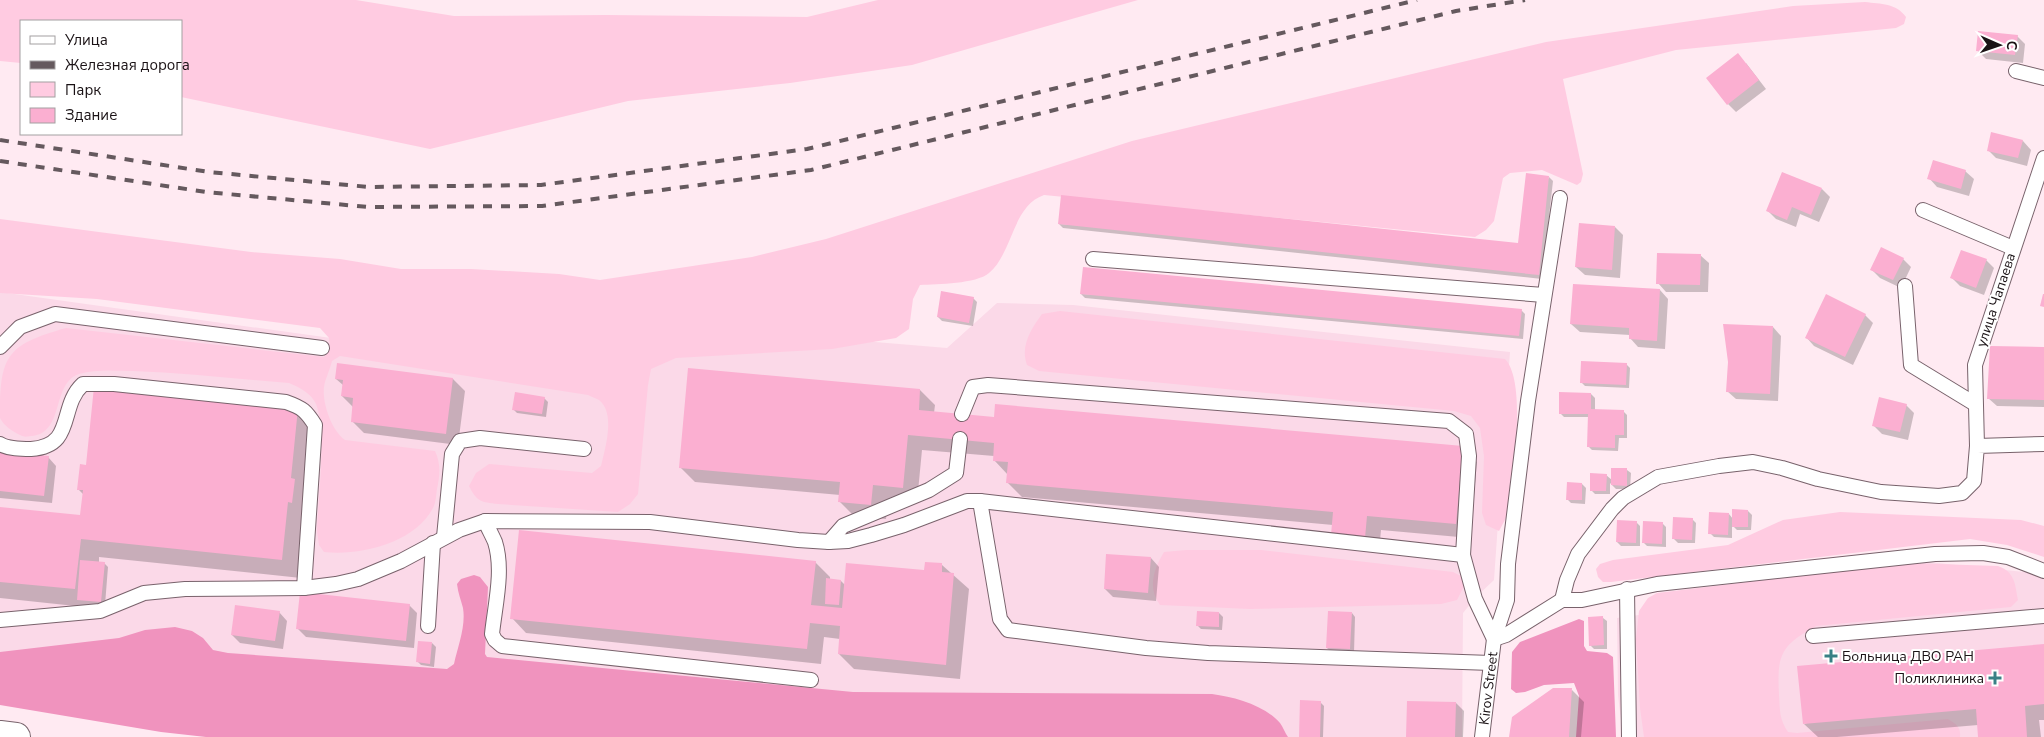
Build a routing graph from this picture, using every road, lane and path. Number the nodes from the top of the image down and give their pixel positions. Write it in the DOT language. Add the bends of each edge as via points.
graph roads {
  1 [pos="2016,70"];
  2 [pos="2044,78"];
  3 [pos="2044,158"];
  4 [pos="1560,198"];
  5 [pos="1923,210"];
  6 [pos="2013,248"];
  7 [pos="1093,258"];
  8 [pos="1905,286"];
  9 [pos="1544,295"];
  10 [pos="0,347"];
  11 [pos="322,348"];
  12 [pos="1975,404"];
  13 [pos="962,414"];
  14 [pos="960,439"];
  15 [pos="0,444"];
  16 [pos="2044,444"];
  17 [pos="1977,446"];
  18 [pos="584,449"];
  19 [pos="980,501"];
  20 [pos="484,521"];
  21 [pos="438,540"];
  22 [pos="829,542"];
  23 [pos="1463,554"];
  24 [pos="2044,571"];
  25 [pos="304,588"];
  26 [pos="1627,589"];
  27 [pos="1562,600"];
  28 [pos="2044,616"];
  29 [pos="0,620"];
  30 [pos="428,626"];
  31 [pos="1813,636"];
  32 [pos="1494,639"];
  33 [pos="1491,663"];
  34 [pos="811,680"];
  35 [pos="0,735"];
  36 [pos="16,737"];
  37 [pos="1482,737"];
  38 [pos="1629,737"];
  1 -- 2 [label="lane"];
  3 -- 6 [label="lane, улица Чапаева"];
  4 -- 9 [label="lane, Kirov Street"];
  5 -- 6 [label="lane"];
  6 -- 12 [label="lane, улица Чапаева" via="1975,364"];
  7 -- 9 [label="lane"];
  8 -- 12 [label="lane" via="1911,365"];
  9 -- 32 [label="lane, Kirov Street" via="1508,564 1507,600"];
  10 -- 11 [label="lane" via="20,327 55,314"];
  12 -- 17 [label="lane, улица Чапаева"];
  13 -- 23 [label="lane" via="973,387 988,385 1449,420 1466,434 1469,456"];
  14 -- 22 [label="lane" via="956,472 929,490 843,526"];
  15 -- 25 [label="lane" via="24,449 40,448 55,441 64,429 75,391 82,384 114,384 286,402 298,406 306,411 315,426"];
  16 -- 17 [label="lane"];
  17 -- 27 [label="lane, улица Чапаева" via="1974,481 1962,493 1939,496 1881,492 1753,462 1658,477 1623,498 1612,509 1578,554"];
  18 -- 21 [label="lane" via="480,438 460,441 452,454"];
  19 -- 22 [label="lane" via="967,501 871,535"];
  19 -- 23 [label="lane"];
  19 -- 33 [label="lane" via="1000,619 1008,630 1208,653"];
  20 -- 21 [label="lane"];
  20 -- 22 [label="lane" via="650,522"];
  20 -- 34 [label="lane" via="498,557 492,634 502,646"];
  21 -- 25 [label="lane" via="401,561 358,579"];
  21 -- 30 [label="lane"];
  23 -- 32 [label="lane" via="1475,599"];
  24 -- 26 [label="lane" via="1991,554 1935,554"];
  25 -- 29 [label="lane" via="152,592 100,611"];
  26 -- 27 [label="lane" via="1582,600"];
  26 -- 38 [label="lane"];
  27 -- 32 [label="lane" via="1506,635"];
  28 -- 31 [label="lane"];
  32 -- 33 [label="lane, Kirov Street"];
  33 -- 37 [label="lane, Kirov Street"];
  35 -- 36 [label="street"];
}
